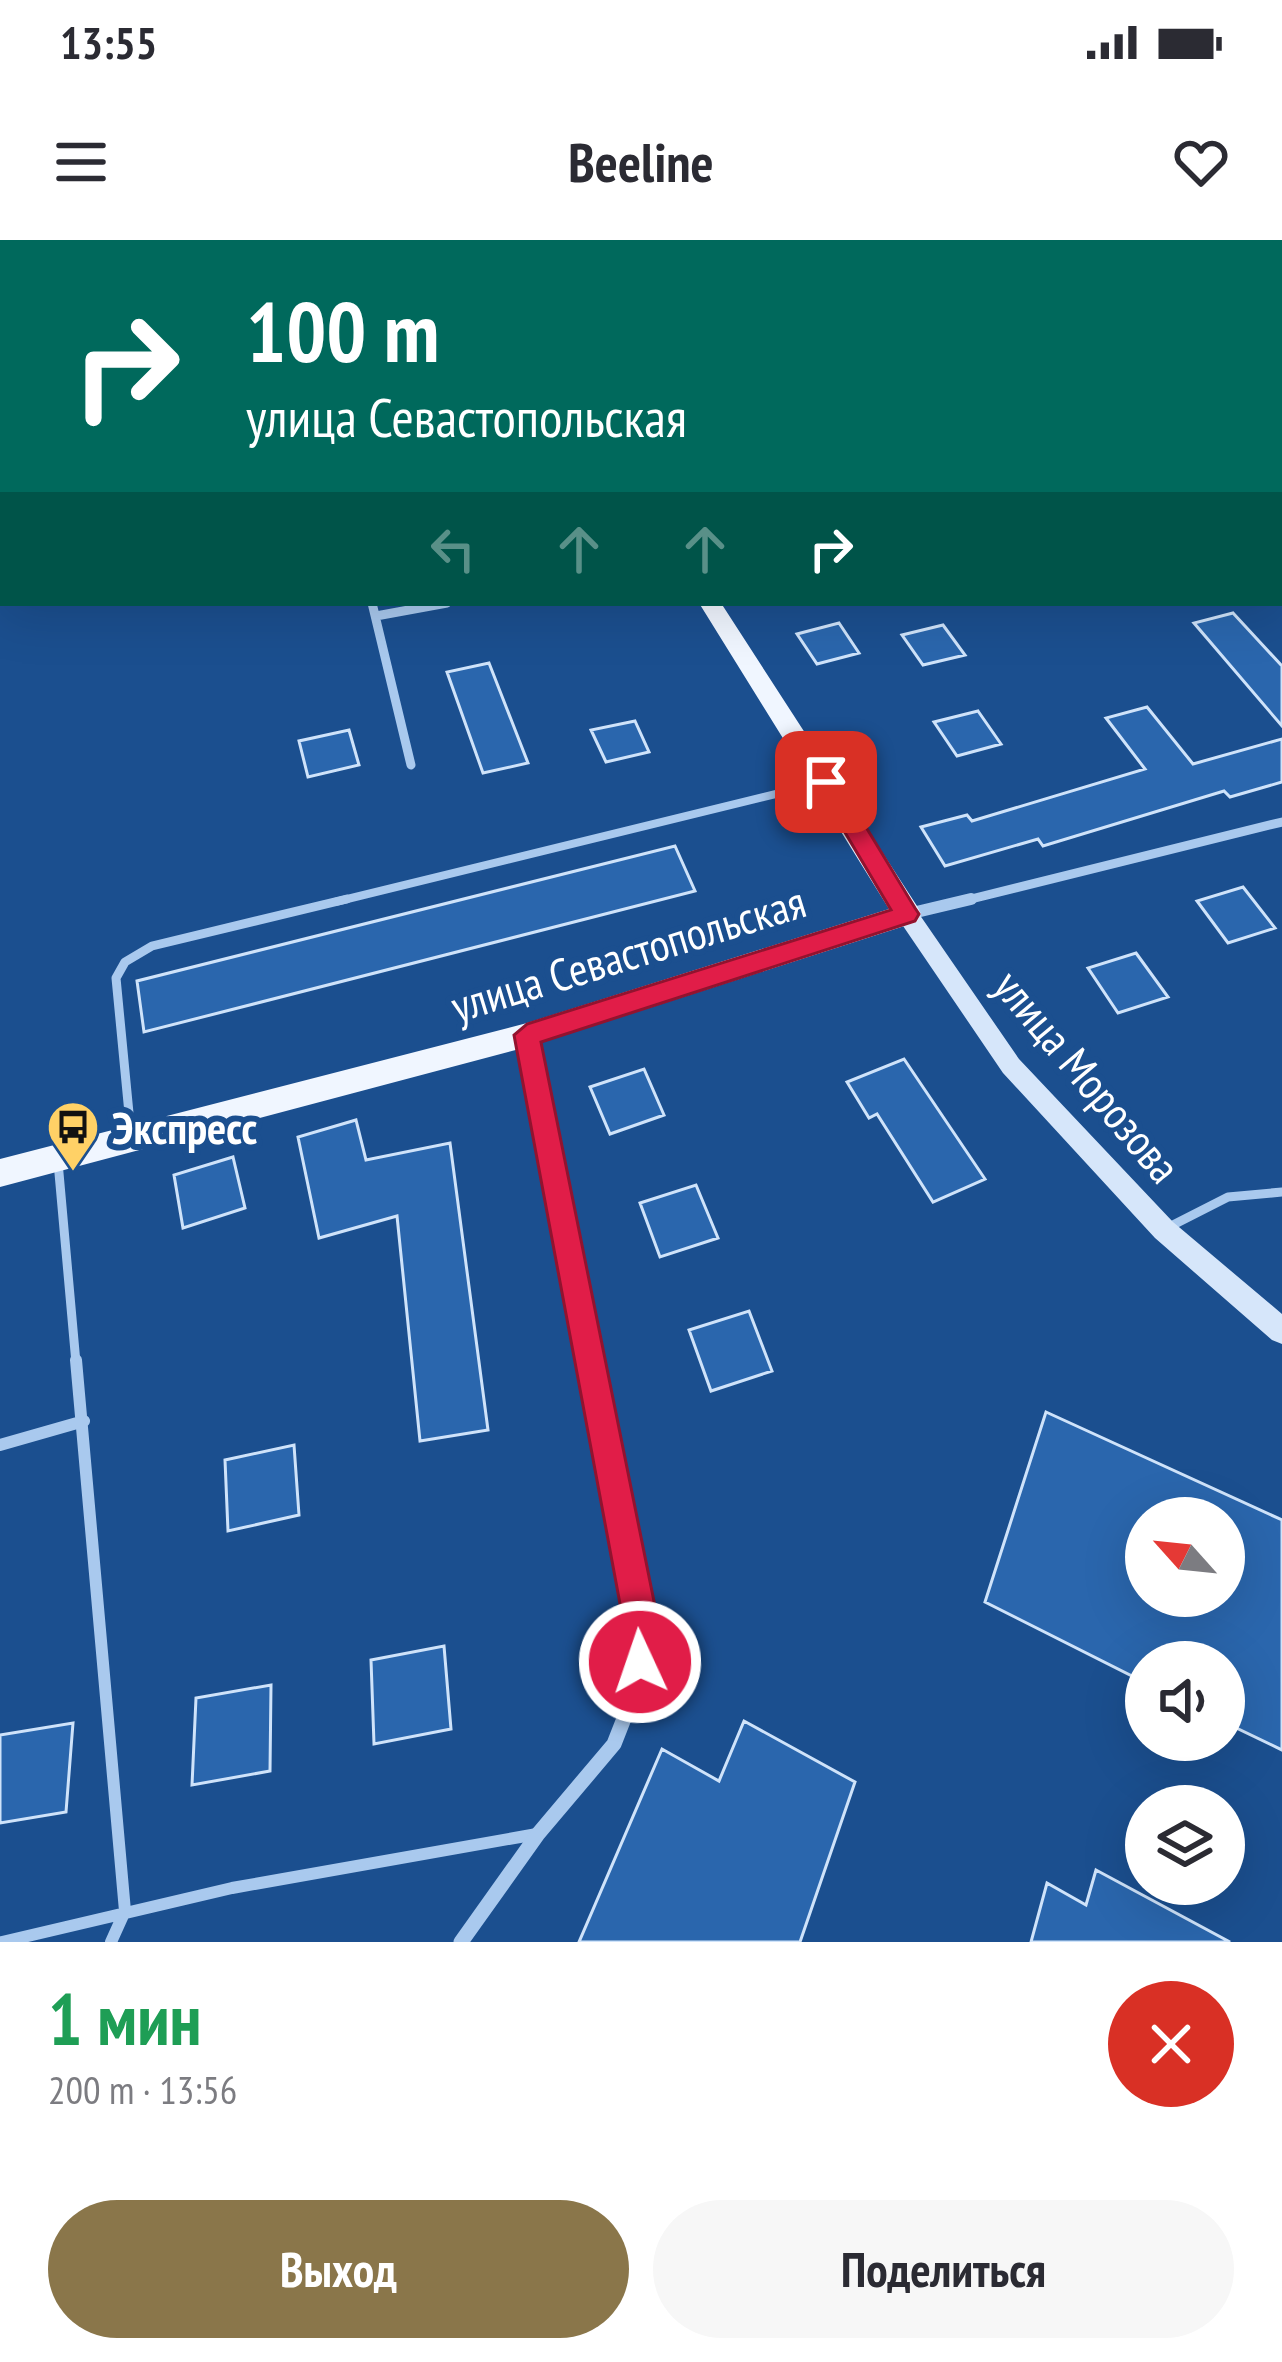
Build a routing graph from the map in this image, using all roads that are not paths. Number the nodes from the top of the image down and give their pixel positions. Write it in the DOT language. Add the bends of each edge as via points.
graph roads {
  1 [pos="373,606"];
  2 [pos="431,606"];
  3 [pos="712,606"];
  4 [pos="376,616"];
  5 [pos="411,765"];
  6 [pos="826,782"];
  7 [pos="1282,822"];
  8 [pos="907,914"];
  9 [pos="527,1035"];
  10 [pos="131,1138"];
  11 [pos="57,1158"];
  12 [pos="0,1172"];
  13 [pos="1282,1192"];
  14 [pos="1164,1230"];
  15 [pos="1282,1331"];
  16 [pos="84,1421"];
  17 [pos="0,1445"];
  18 [pos="538,1834"];
  19 [pos="125,1912"];
  20 [pos="2,1942"];
  21 [pos="111,1942"];
  22 [pos="461,1942"];
  1 -- 4 [label="street"];
  2 -- 4 [label="street"];
  3 -- 6 [label="main road, улица Морозова"];
  4 -- 5 [label="street"];
  6 -- 8 [label="main road, улица Морозова"];
  6 -- 10 [label="lane" via="152,946 116,978"];
  7 -- 8 [label="street, улица Севастопольская"];
  8 -- 9 [label="main road, улица Севастопольская"];
  8 -- 14 [label="main road, улица Морозова" via="1011,1066"];
  9 -- 10 [label="main road, улица Севастопольская"];
  9 -- 18 [label="street" via="643,1636 636,1688 614,1744"];
  10 -- 11 [label="main road, улица Севастопольская"];
  11 -- 12 [label="main road, улица Севастопольская"];
  11 -- 16 [label="lane"];
  13 -- 14 [label="lane" via="1228,1197"];
  14 -- 15 [label="main road, улица Морозова"];
  16 -- 17 [label="lane"];
  16 -- 19 [label="lane"];
  18 -- 19 [label="lane"];
  18 -- 22 [label="street"];
  19 -- 20 [label="lane"];
  19 -- 21 [label="lane"];
}
